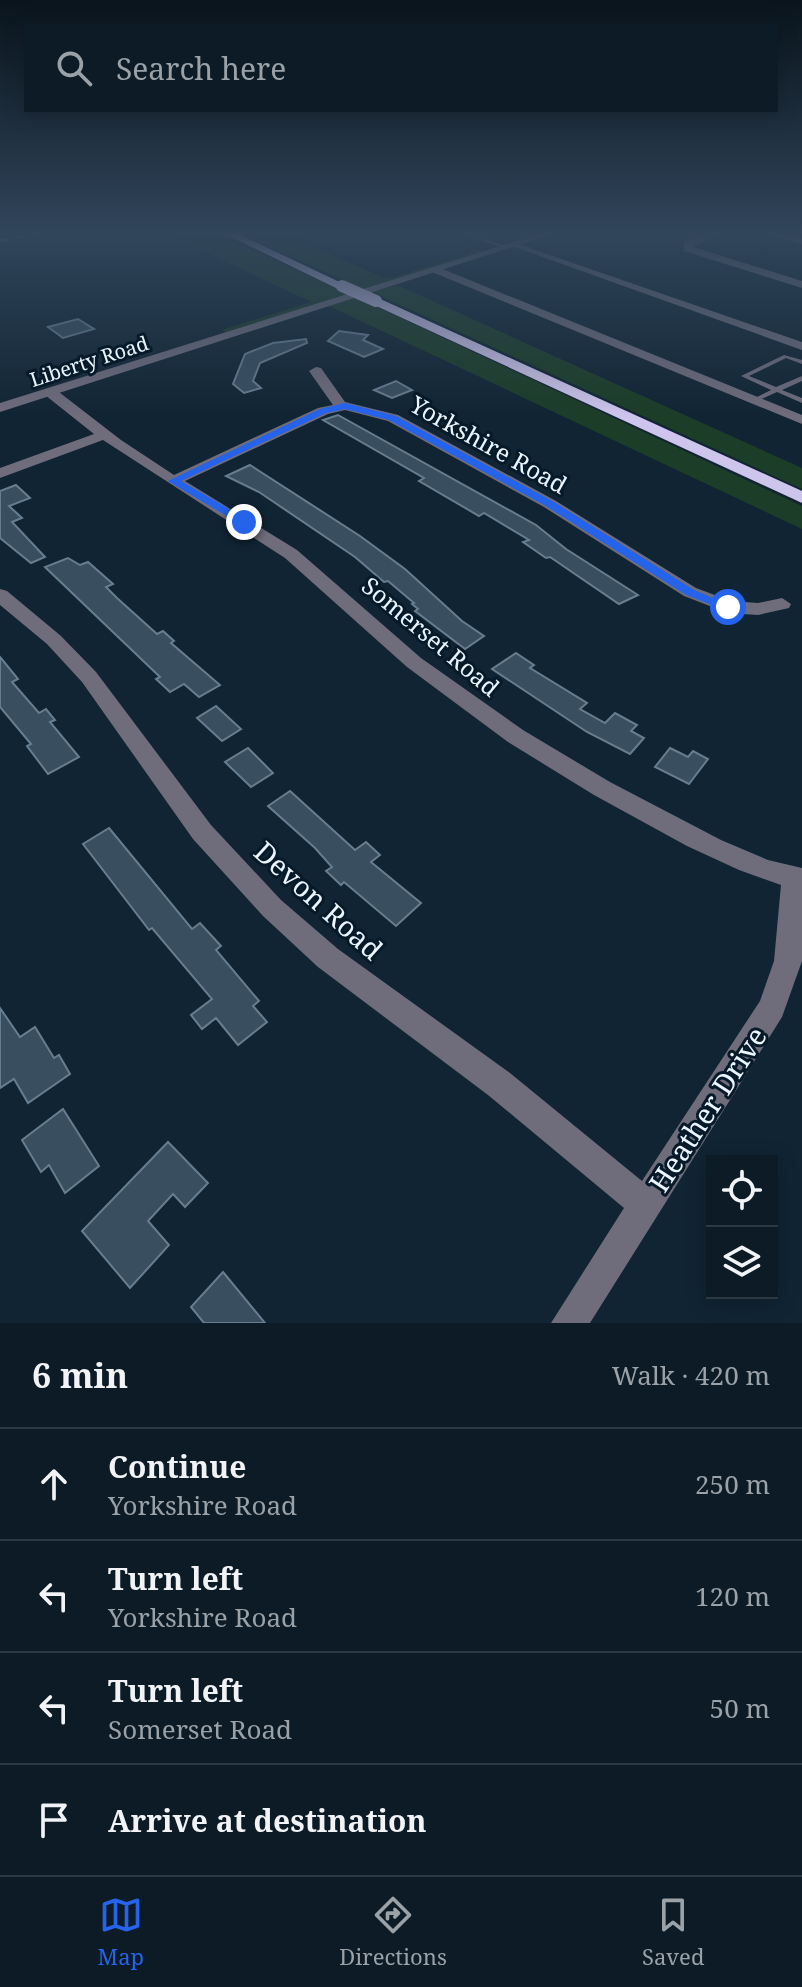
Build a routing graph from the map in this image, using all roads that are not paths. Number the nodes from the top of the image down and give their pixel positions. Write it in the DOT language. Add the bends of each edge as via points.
graph roads {
  1 [pos="360,294"];
  2 [pos="361,294"];
  3 [pos="494,294"];
  4 [pos="650,294"];
  5 [pos="802,346"];
  6 [pos="802,362"];
  7 [pos="316,371"];
  8 [pos="802,378"];
  9 [pos="776,391"];
  10 [pos="50,392"];
  11 [pos="755,400"];
  12 [pos="802,401"];
  13 [pos="341,406"];
  14 [pos="0,408"];
  15 [pos="802,420"];
  16 [pos="104,435"];
  17 [pos="0,473"];
  18 [pos="173,481"];
  19 [pos="802,498"];
  20 [pos="0,595"];
  21 [pos="782,604"];
  22 [pos="798,878"];
  23 [pos="645,1204"];
  24 [pos="569,1323"];
  1 -- 19 [label="highway, bridge"];
  2 -- 10 [label="street, Liberty Road"];
  3 -- 11 [label="street"];
  4 -- 5 [label="street"];
  6 -- 9 [label="lane" via="786,356 744,376"];
  7 -- 13 [label="street"];
  8 -- 9 [label="lane"];
  9 -- 11 [label="lane"];
  9 -- 12 [label="lane"];
  10 -- 14 [label="street, Liberty Road"];
  10 -- 16 [label="street, Somerset Road"];
  11 -- 15 [label="street"];
  13 -- 18 [label="street"];
  13 -- 21 [label="street, Yorkshire Road" via="393,418 550,504 690,592 728,607"];
  16 -- 17 [label="street"];
  16 -- 18 [label="street, Somerset Road"];
  18 -- 22 [label="street, Somerset Road" via="289,553 430,676 518,739 689,835"];
  20 -- 23 [label="street, Devon Road" via="89,677 162,782 272,908 328,958 499,1084"];
  22 -- 23 [label="street, Heather Drive" via="781,988"];
  23 -- 24 [label="street, Heather Drive"];
}
